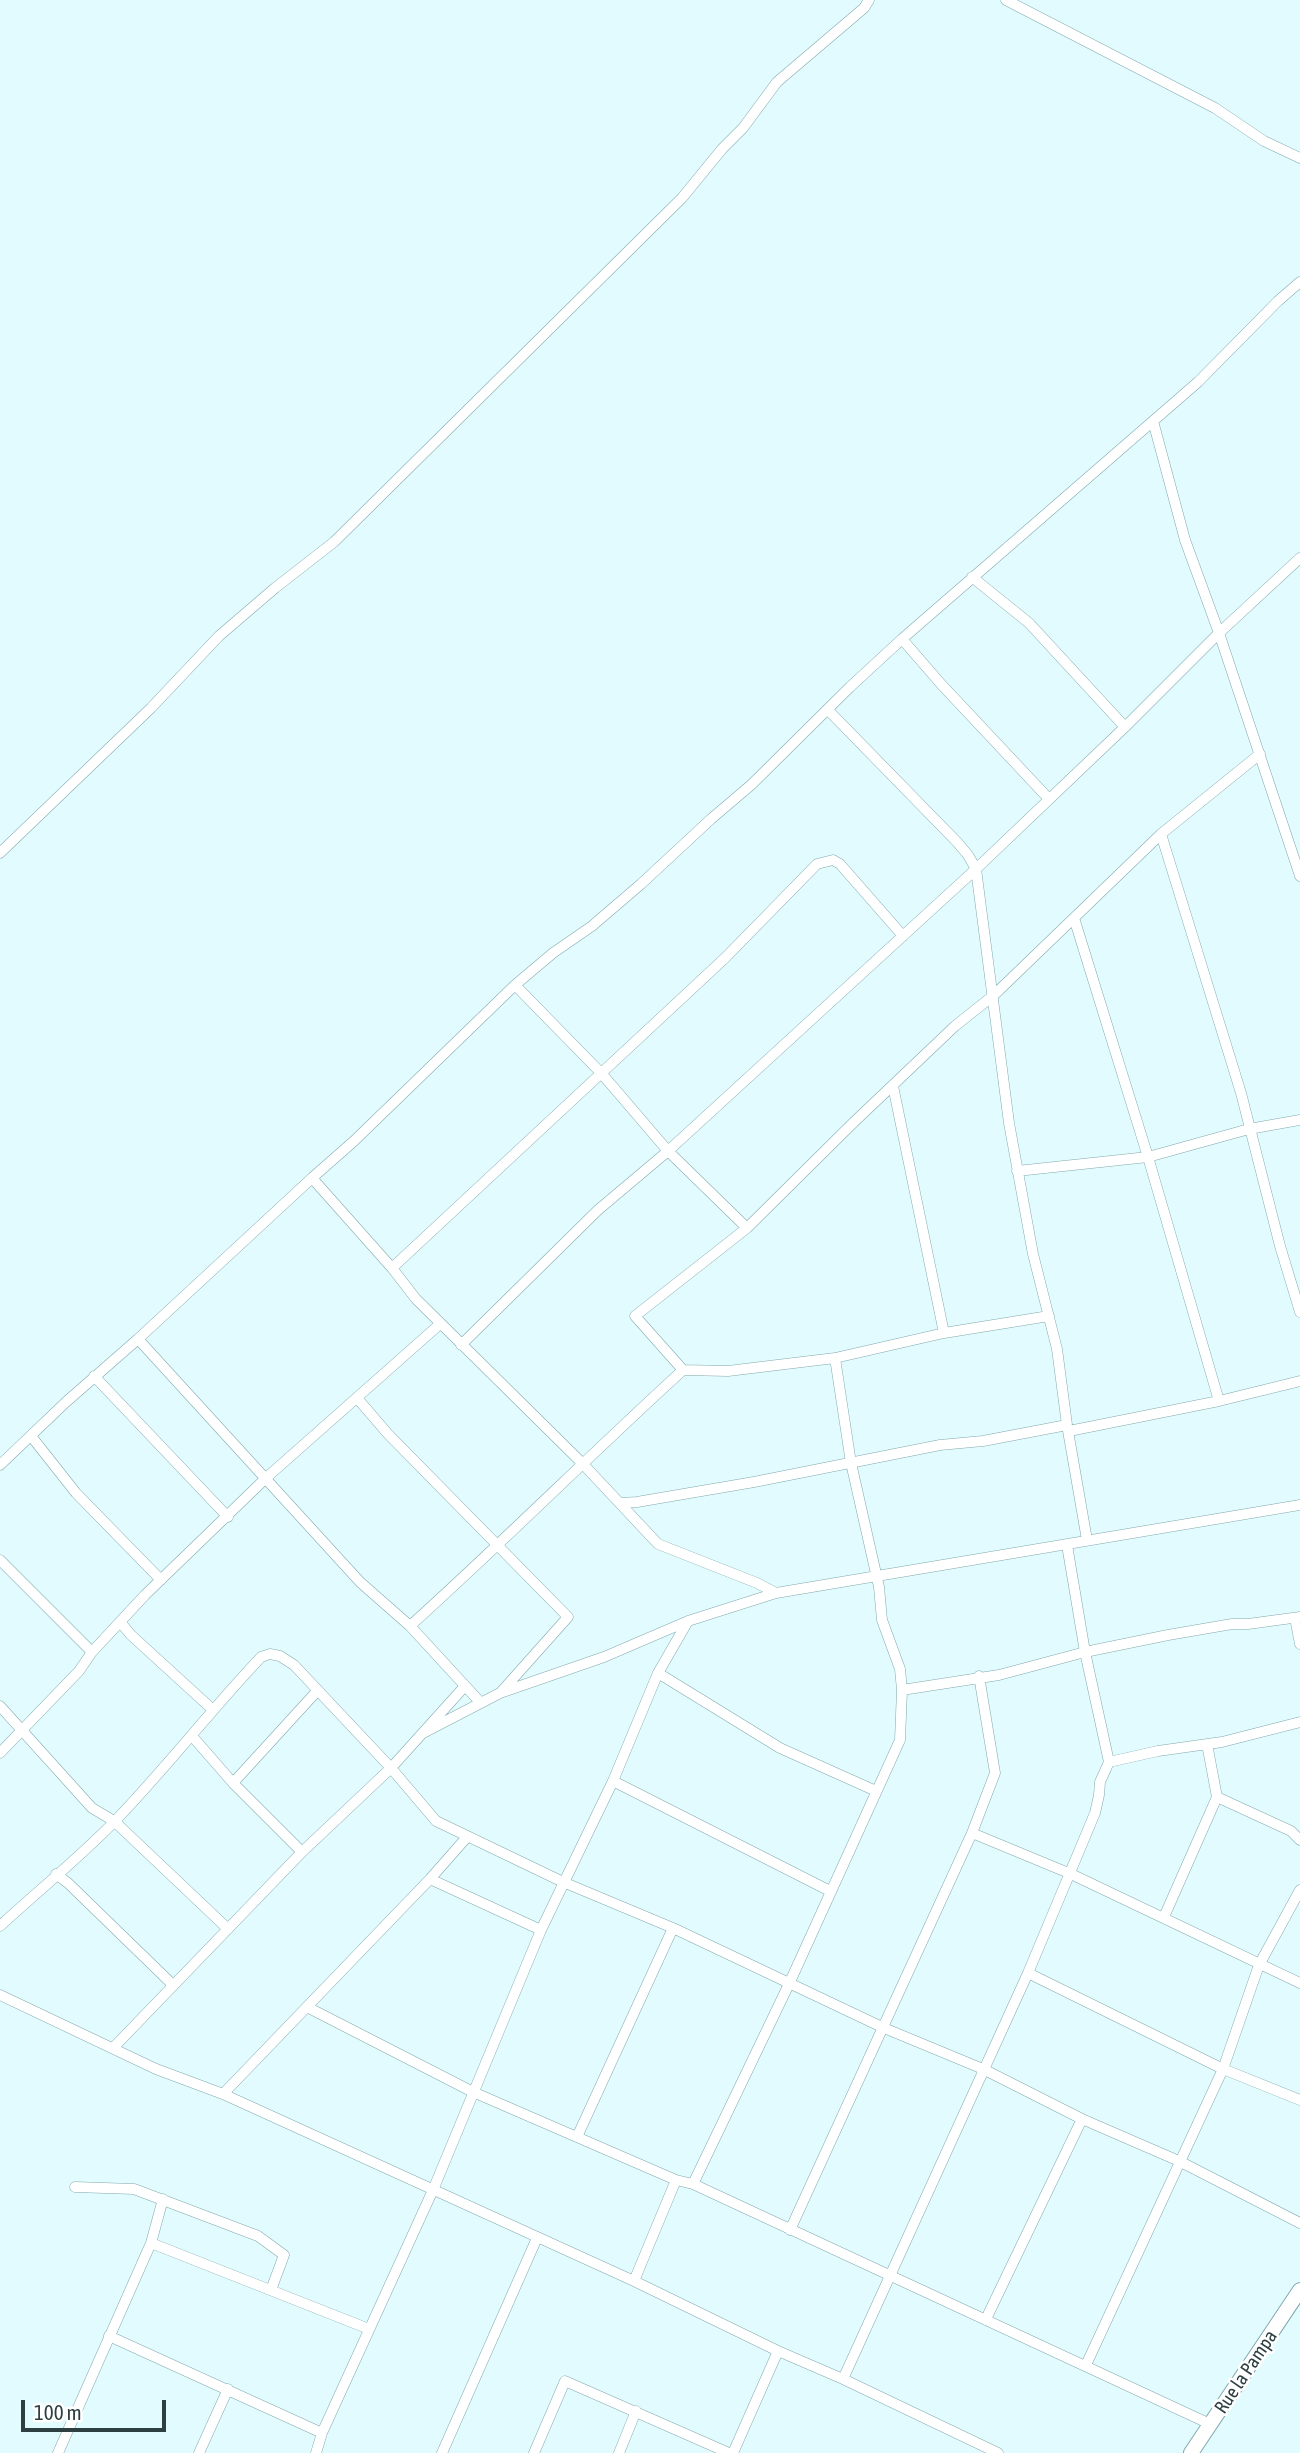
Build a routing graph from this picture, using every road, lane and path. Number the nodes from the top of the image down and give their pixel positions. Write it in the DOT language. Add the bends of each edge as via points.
graph roads {
  1 [pos="869,0"];
  2 [pos="1006,0"];
  3 [pos="1300,159"];
  4 [pos="1300,282"];
  5 [pos="1153,421"];
  6 [pos="1300,558"];
  7 [pos="972,577"];
  8 [pos="1219,633"];
  9 [pos="902,639"];
  10 [pos="828,710"];
  11 [pos="1125,727"];
  12 [pos="1260,754"];
  13 [pos="1049,799"];
  14 [pos="1161,834"];
  15 [pos="0,853"];
  16 [pos="976,869"];
  17 [pos="1300,876"];
  18 [pos="1074,918"];
  19 [pos="904,936"];
  20 [pos="515,985"];
  21 [pos="993,995"];
  22 [pos="602,1074"];
  23 [pos="893,1086"];
  24 [pos="1300,1120"];
  25 [pos="1249,1129"];
  26 [pos="668,1152"];
  27 [pos="1148,1157"];
  28 [pos="1017,1171"];
  29 [pos="312,1178"];
  30 [pos="747,1228"];
  31 [pos="391,1268"];
  32 [pos="1300,1312"];
  33 [pos="1049,1316"];
  34 [pos="440,1324"];
  35 [pos="944,1333"];
  36 [pos="138,1339"];
  37 [pos="461,1345"];
  38 [pos="835,1358"];
  39 [pos="683,1370"];
  40 [pos="94,1376"];
  41 [pos="1300,1381"];
  42 [pos="358,1398"];
  43 [pos="1219,1401"];
  44 [pos="1068,1428"];
  45 [pos="31,1437"];
  46 [pos="851,1462"];
  47 [pos="582,1463"];
  48 [pos="0,1465"];
  49 [pos="266,1478"];
  50 [pos="621,1503"];
  51 [pos="1300,1505"];
  52 [pos="228,1517"];
  53 [pos="1087,1540"];
  54 [pos="1067,1545"];
  55 [pos="498,1547"];
  56 [pos="0,1560"];
  57 [pos="876,1576"];
  58 [pos="161,1580"];
  59 [pos="776,1593"];
  60 [pos="1298,1617"];
  61 [pos="688,1621"];
  62 [pos="121,1623"];
  63 [pos="410,1626"];
  64 [pos="1300,1644"];
  65 [pos="92,1652"];
  66 [pos="1086,1652"];
  67 [pos="658,1673"];
  68 [pos="979,1676"];
  69 [pos="466,1686"];
  70 [pos="318,1690"];
  71 [pos="902,1690"];
  72 [pos="500,1693"];
  73 [pos="481,1702"];
  74 [pos="0,1706"];
  75 [pos="212,1709"];
  76 [pos="1300,1722"];
  77 [pos="23,1730"];
  78 [pos="423,1732"];
  79 [pos="192,1736"];
  80 [pos="1207,1744"];
  81 [pos="0,1753"];
  82 [pos="1109,1762"];
  83 [pos="391,1768"];
  84 [pos="613,1781"];
  85 [pos="233,1783"];
  86 [pos="876,1791"];
  87 [pos="1217,1797"];
  88 [pos="114,1821"];
  89 [pos="972,1833"];
  90 [pos="467,1837"];
  91 [pos="1300,1840"];
  92 [pos="302,1852"];
  93 [pos="56,1874"];
  94 [pos="1071,1874"];
  95 [pos="430,1879"];
  96 [pos="563,1882"];
  97 [pos="1300,1890"];
  98 [pos="830,1891"];
  99 [pos="1164,1917"];
  100 [pos="0,1926"];
  101 [pos="673,1928"];
  102 [pos="228,1929"];
  103 [pos="541,1930"];
  104 [pos="1259,1965"];
  105 [pos="1028,1973"];
  106 [pos="1300,1983"];
  107 [pos="173,1984"];
  108 [pos="789,1984"];
  109 [pos="0,1995"];
  110 [pos="307,2007"];
  111 [pos="884,2028"];
  112 [pos="114,2047"];
  113 [pos="983,2069"];
  114 [pos="1223,2069"];
  115 [pos="473,2092"];
  116 [pos="222,2094"];
  117 [pos="1300,2100"];
  118 [pos="1082,2119"];
  119 [pos="577,2137"];
  120 [pos="1179,2161"];
  121 [pos="676,2180"];
  122 [pos="693,2184"];
  123 [pos="75,2186"];
  124 [pos="433,2190"];
  125 [pos="163,2199"];
  126 [pos="1300,2223"];
  127 [pos="790,2230"];
  128 [pos="537,2238"];
  129 [pos="151,2243"];
  130 [pos="890,2273"];
  131 [pos="634,2281"];
  132 [pos="271,2290"];
  133 [pos="1298,2297"];
  134 [pos="986,2319"];
  135 [pos="369,2329"];
  136 [pos="110,2336"];
  137 [pos="778,2351"];
  138 [pos="1086,2365"];
  139 [pos="842,2379"];
  140 [pos="228,2389"];
  141 [pos="636,2412"];
  142 [pos="1210,2424"];
  143 [pos="322,2433"];
  144 [pos="58,2453"];
  145 [pos="199,2453"];
  146 [pos="316,2453"];
  147 [pos="442,2453"];
  148 [pos="534,2453"];
  149 [pos="619,2453"];
  150 [pos="731,2453"];
  151 [pos="998,2453"];
  152 [pos="1191,2453"];
  1 -- 15 [label="street" via="777,82 674,206 334,542 219,636"];
  2 -- 3 [label="street" via="1215,108"];
  4 -- 5 [label="street"];
  5 -- 7 [label="street"];
  5 -- 8 [label="street" via="1185,540"];
  6 -- 8 [label="street"];
  7 -- 9 [label="street"];
  7 -- 11 [label="street" via="1029,623"];
  8 -- 11 [label="street"];
  8 -- 12 [label="street"];
  9 -- 10 [label="street"];
  9 -- 13 [label="street"];
  10 -- 16 [label="street" via="957,842"];
  10 -- 20 [label="street" via="640,884"];
  11 -- 13 [label="street"];
  12 -- 14 [label="street"];
  12 -- 17 [label="street"];
  13 -- 16 [label="street"];
  14 -- 18 [label="street"];
  14 -- 25 [label="street"];
  16 -- 19 [label="street"];
  16 -- 21 [label="street"];
  18 -- 21 [label="street"];
  18 -- 27 [label="street"];
  19 -- 22 [label="street" via="840,864 833,860 817,864"];
  19 -- 26 [label="street"];
  20 -- 22 [label="street"];
  20 -- 29 [label="street"];
  21 -- 23 [label="street"];
  21 -- 28 [label="street"];
  22 -- 26 [label="street"];
  22 -- 31 [label="street"];
  23 -- 30 [label="street"];
  23 -- 35 [label="street"];
  24 -- 25 [label="street"];
  25 -- 27 [label="street"];
  25 -- 32 [label="street"];
  26 -- 30 [label="street"];
  26 -- 37 [label="street" via="598,1210"];
  27 -- 28 [label="street"];
  27 -- 43 [label="street"];
  28 -- 33 [label="street"];
  29 -- 31 [label="street"];
  29 -- 36 [label="street"];
  30 -- 39 [label="street" via="635,1316"];
  31 -- 34 [label="street"];
  33 -- 35 [label="street"];
  33 -- 44 [label="street"];
  34 -- 37 [label="street"];
  34 -- 42 [label="street"];
  35 -- 38 [label="street"];
  36 -- 40 [label="street"];
  36 -- 49 [label="street"];
  37 -- 47 [label="street"];
  38 -- 39 [label="street" via="728,1371"];
  38 -- 46 [label="street"];
  39 -- 47 [label="street"];
  40 -- 45 [label="street"];
  40 -- 52 [label="street"];
  41 -- 43 [label="street"];
  42 -- 49 [label="street"];
  42 -- 55 [label="street"];
  43 -- 44 [label="street"];
  44 -- 46 [label="street"];
  44 -- 53 [label="street"];
  45 -- 48 [label="street"];
  45 -- 58 [label="street" via="76,1493"];
  46 -- 50 [label="street"];
  46 -- 57 [label="street"];
  47 -- 50 [label="street"];
  47 -- 55 [label="street"];
  49 -- 52 [label="street"];
  49 -- 63 [label="street" via="360,1582"];
  50 -- 59 [label="street" via="658,1544"];
  51 -- 53 [label="street"];
  52 -- 58 [label="street"];
  53 -- 54 [label="street"];
  54 -- 57 [label="street"];
  54 -- 66 [label="street"];
  55 -- 63 [label="street"];
  55 -- 72 [label="street" via="568,1617"];
  56 -- 65 [label="street"];
  57 -- 59 [label="street"];
  57 -- 71 [label="street" via="882,1620 900,1669"];
  58 -- 62 [label="street"];
  59 -- 61 [label="street"];
  60 -- 64 [label="street"];
  60 -- 66 [label="street" via="1232,1624"];
  61 -- 67 [label="street"];
  61 -- 72 [label="street" via="604,1657"];
  62 -- 65 [label="street"];
  62 -- 75 [label="street"];
  63 -- 69 [label="street"];
  65 -- 77 [label="street"];
  66 -- 68 [label="street"];
  66 -- 82 [label="street"];
  67 -- 84 [label="street"];
  67 -- 86 [label="street" via="780,1748"];
  68 -- 71 [label="street"];
  68 -- 89 [label="street" via="995,1773"];
  69 -- 73 [label="street"];
  69 -- 78 [label="street"];
  70 -- 75 [label="street" via="287,1660 270,1654 261,1657"];
  70 -- 83 [label="street"];
  70 -- 85 [label="street"];
  71 -- 86 [label="street" via="900,1740"];
  72 -- 73 [label="street"];
  73 -- 78 [label="street"];
  74 -- 77 [label="street"];
  75 -- 79 [label="street"];
  76 -- 80 [label="street"];
  77 -- 81 [label="street"];
  77 -- 88 [label="street" via="92,1808"];
  78 -- 83 [label="street"];
  79 -- 85 [label="street"];
  79 -- 88 [label="street"];
  80 -- 82 [label="street"];
  80 -- 87 [label="street"];
  82 -- 94 [label="street"];
  83 -- 90 [label="street" via="436,1822"];
  83 -- 92 [label="street"];
  84 -- 96 [label="street"];
  84 -- 98 [label="street"];
  85 -- 92 [label="street"];
  86 -- 98 [label="street"];
  87 -- 91 [label="street" via="1291,1831"];
  87 -- 99 [label="street"];
  88 -- 93 [label="street"];
  88 -- 102 [label="street"];
  89 -- 94 [label="street"];
  89 -- 111 [label="street"];
  90 -- 95 [label="street"];
  90 -- 96 [label="street"];
  92 -- 102 [label="street"];
  93 -- 100 [label="street"];
  93 -- 107 [label="street"];
  94 -- 99 [label="street"];
  94 -- 105 [label="street"];
  95 -- 103 [label="street"];
  95 -- 110 [label="street"];
  96 -- 101 [label="street"];
  96 -- 103 [label="street"];
  97 -- 104 [label="street"];
  98 -- 108 [label="street"];
  99 -- 104 [label="street"];
  101 -- 108 [label="street"];
  101 -- 119 [label="street"];
  102 -- 107 [label="street"];
  103 -- 115 [label="street"];
  104 -- 106 [label="street"];
  104 -- 114 [label="street"];
  105 -- 113 [label="street"];
  105 -- 114 [label="street"];
  107 -- 112 [label="street"];
  108 -- 111 [label="street"];
  108 -- 122 [label="street"];
  109 -- 112 [label="street"];
  110 -- 115 [label="street"];
  110 -- 116 [label="street"];
  111 -- 113 [label="street"];
  111 -- 127 [label="street"];
  112 -- 116 [label="street"];
  113 -- 118 [label="street"];
  113 -- 130 [label="street"];
  114 -- 117 [label="street"];
  114 -- 120 [label="street"];
  115 -- 119 [label="street"];
  115 -- 124 [label="street"];
  116 -- 124 [label="street"];
  118 -- 120 [label="street"];
  118 -- 134 [label="street"];
  119 -- 121 [label="street"];
  120 -- 126 [label="street"];
  120 -- 138 [label="street"];
  121 -- 122 [label="street"];
  121 -- 131 [label="street"];
  122 -- 127 [label="street"];
  123 -- 125 [label="street" via="134,2189"];
  124 -- 128 [label="street"];
  124 -- 135 [label="street"];
  125 -- 129 [label="street"];
  125 -- 132 [label="street" via="258,2236 284,2255"];
  127 -- 130 [label="street"];
  128 -- 131 [label="street"];
  128 -- 147 [label="street"];
  129 -- 132 [label="street"];
  129 -- 136 [label="street"];
  130 -- 134 [label="street"];
  130 -- 139 [label="street"];
  131 -- 137 [label="street"];
  132 -- 135 [label="street"];
  133 -- 142 [label="street, Rue la Pampa"];
  134 -- 138 [label="street"];
  135 -- 143 [label="street"];
  136 -- 140 [label="street"];
  136 -- 144 [label="street"];
  137 -- 139 [label="street"];
  137 -- 150 [label="street"];
  138 -- 142 [label="street"];
  139 -- 151 [label="street"];
  140 -- 143 [label="street"];
  140 -- 145 [label="street"];
  141 -- 148 [label="street" via="565,2381"];
  141 -- 149 [label="street"];
  141 -- 150 [label="street"];
  142 -- 152 [label="street, Rue la Pampa"];
  143 -- 146 [label="street"];
}
